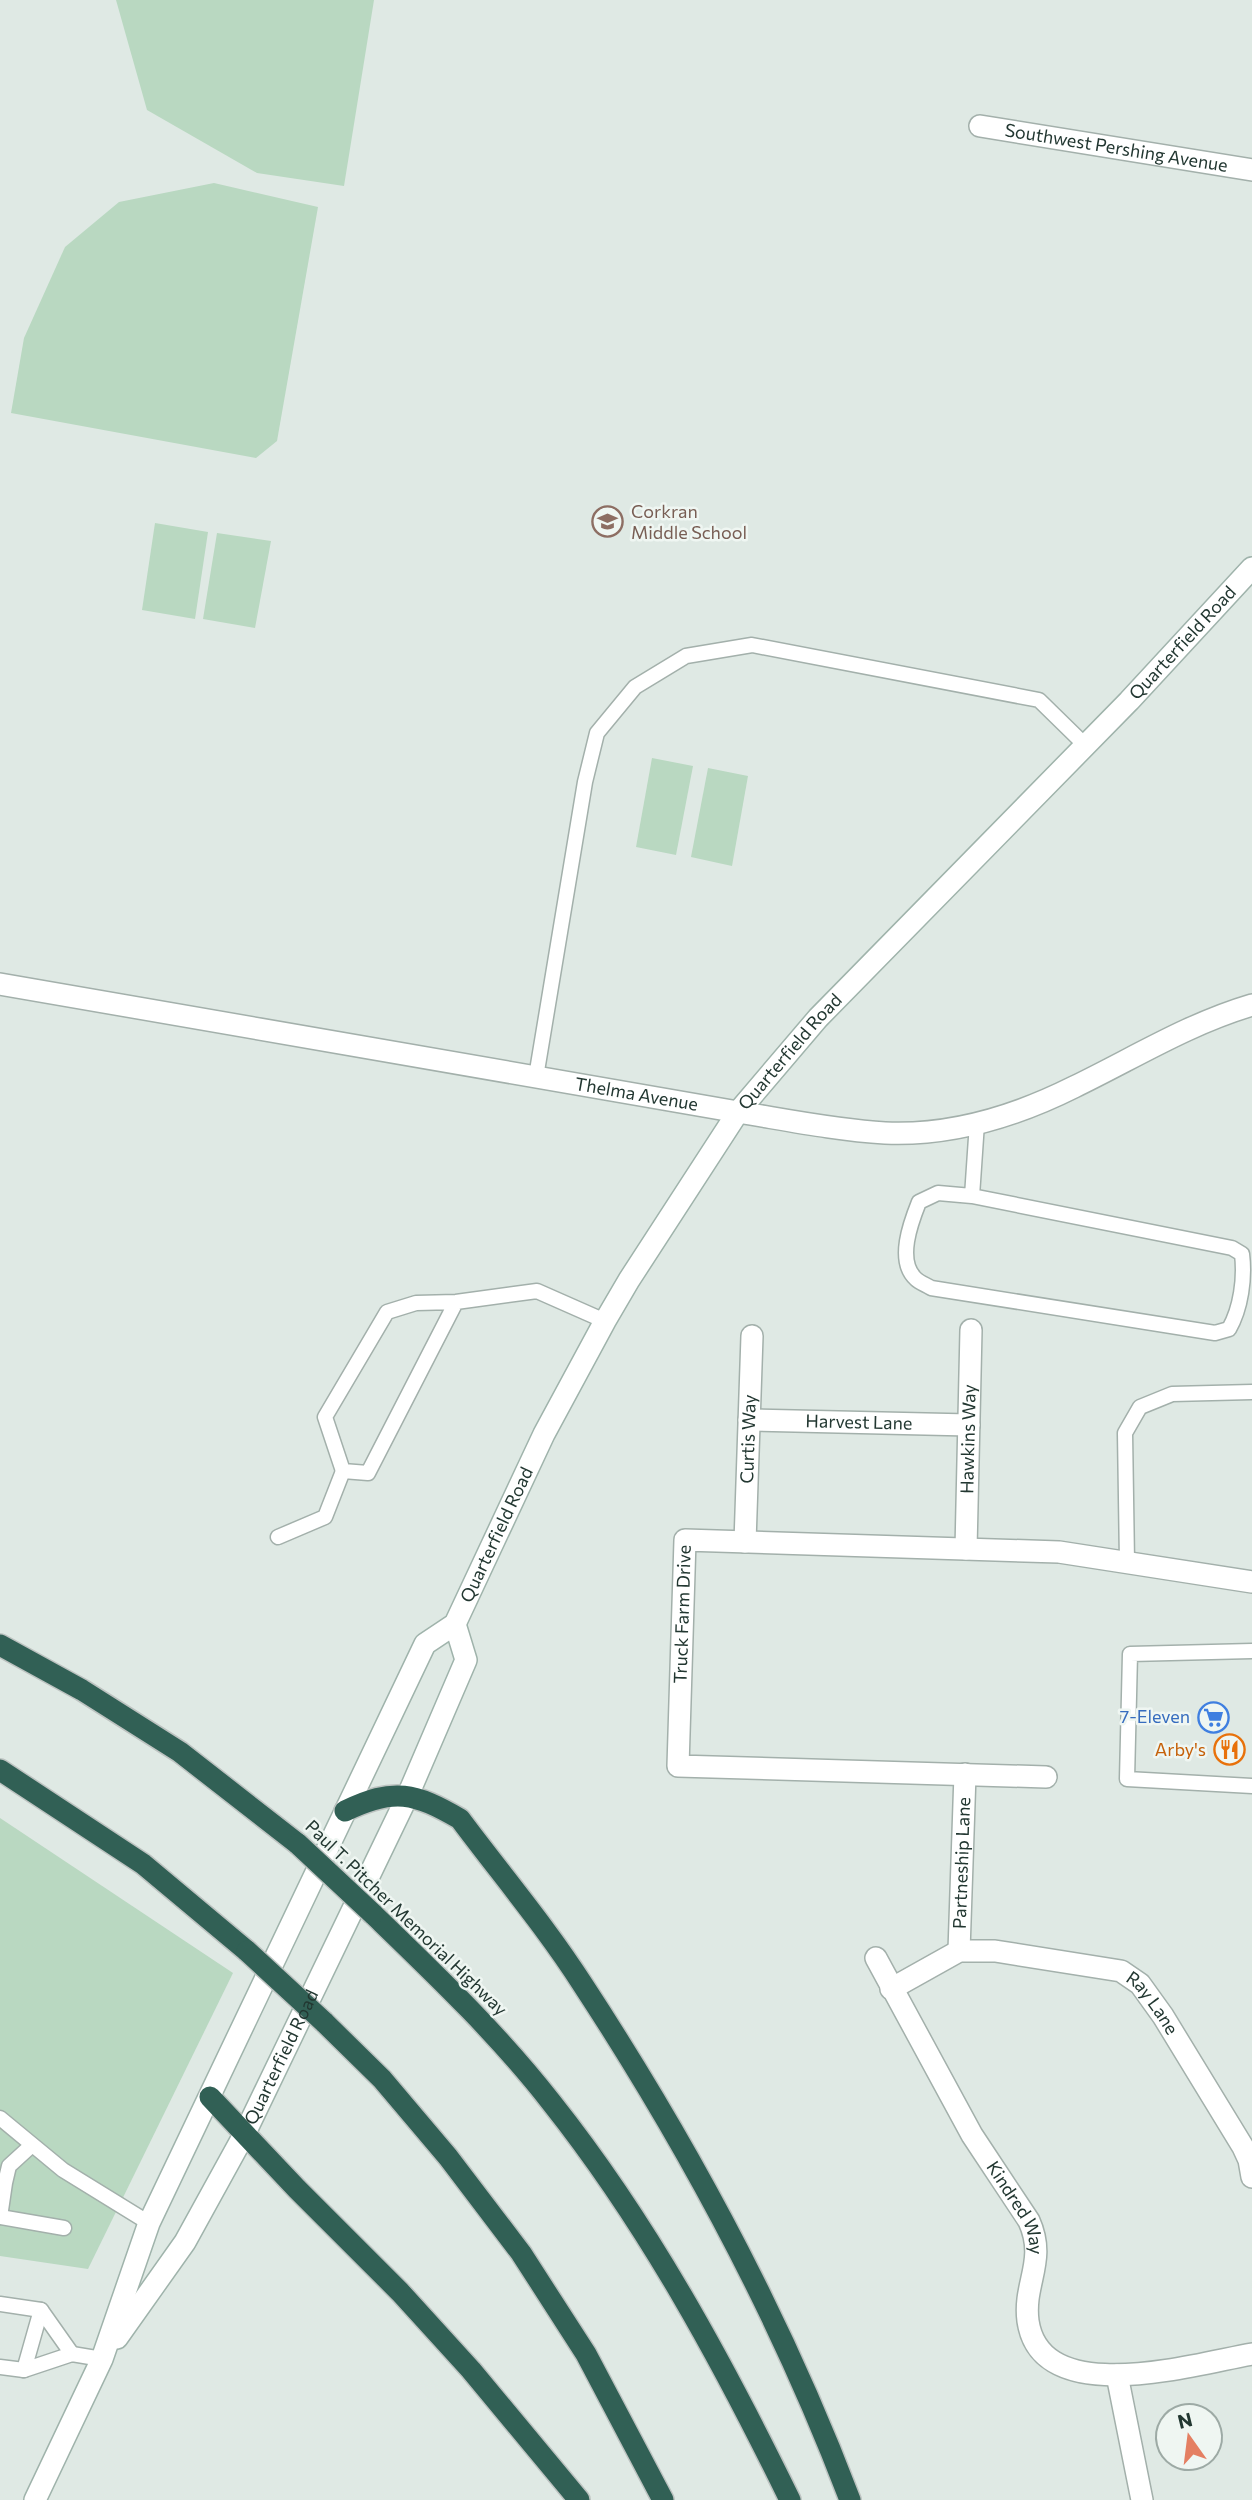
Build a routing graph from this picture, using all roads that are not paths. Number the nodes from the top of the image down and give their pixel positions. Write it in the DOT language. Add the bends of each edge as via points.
graph roads {
  1 [pos="980,126"];
  2 [pos="1252,170"];
  3 [pos="1251,570"];
  4 [pos="1085,745"];
  5 [pos="0,984"];
  6 [pos="1252,1005"];
  7 [pos="536,1077"];
  8 [pos="738,1112"];
  9 [pos="977,1123"];
  10 [pos="972,1196"];
  11 [pos="456,1302"];
  12 [pos="605,1321"];
  13 [pos="971,1330"];
  14 [pos="752,1336"];
  15 [pos="1252,1392"];
  16 [pos="749,1420"];
  17 [pos="969,1425"];
  18 [pos="343,1471"];
  19 [pos="278,1537"];
  20 [pos="745,1542"];
  21 [pos="966,1549"];
  22 [pos="1127,1562"];
  23 [pos="1252,1582"];
  24 [pos="455,1624"];
  25 [pos="0,1646"];
  26 [pos="1252,1651"];
  27 [pos="0,1770"];
  28 [pos="965,1774"];
  29 [pos="1046,1777"];
  30 [pos="1252,1786"];
  31 [pos="408,1795"];
  32 [pos="345,1811"];
  33 [pos="959,1951"];
  34 [pos="876,1958"];
  35 [pos="891,1989"];
  36 [pos="209,2096"];
  37 [pos="0,2118"];
  38 [pos="245,2133"];
  39 [pos="32,2145"];
  40 [pos="1252,2177"];
  41 [pos="0,2217"];
  42 [pos="149,2223"];
  43 [pos="64,2228"];
  44 [pos="0,2304"];
  45 [pos="41,2310"];
  46 [pos="72,2354"];
  47 [pos="1252,2354"];
  48 [pos="102,2359"];
  49 [pos="0,2367"];
  50 [pos="24,2370"];
  51 [pos="1117,2375"];
  52 [pos="35,2500"];
  53 [pos="579,2500"];
  54 [pos="663,2500"];
  55 [pos="790,2500"];
  56 [pos="850,2500"];
  57 [pos="1142,2500"];
  1 -- 2 [label="street, Southwest Pershing Avenue"];
  3 -- 4 [label="street, Quarterfield Road"];
  4 -- 7 [label="lane" via="1039,701 752,645 686,656 635,687 597,733"];
  4 -- 8 [label="street, Quarterfield Road" via="864,969"];
  5 -- 7 [label="street, Thelma Avenue"];
  6 -- 9 [label="street, Thelma Avenue" via="1181,1030 1032,1107"];
  7 -- 8 [label="street, Thelma Avenue"];
  8 -- 9 [label="street, Thelma Avenue" via="886,1133"];
  8 -- 12 [label="street, Quarterfield Road"];
  9 -- 10 [label="lane"];
  10 -- 10 [label="lane" via="939,1193 919,1202 908,1230 907,1265 915,1278 931,1288 1215,1334 1229,1329 1237,1315 1244,1268 1242,1254 1232,1248"];
  11 -- 12 [label="lane" via="537,1291"];
  11 -- 18 [label="lane" via="368,1473"];
  11 -- 18 [label="lane" via="416,1303 387,1312 325,1417"];
  12 -- 24 [label="street, Quarterfield Road" via="544,1434"];
  13 -- 17 [label="street, Hawkins Way"];
  14 -- 16 [label="street, Curtis Way"];
  15 -- 22 [label="lane" via="1172,1394 1140,1407 1125,1433"];
  16 -- 17 [label="street, Harvest Lane"];
  16 -- 20 [label="street, Curtis Way"];
  17 -- 21 [label="street, Hawkins Way"];
  18 -- 19 [label="lane" via="325,1517"];
  20 -- 21 [label="street, Truck Farm Drive"];
  20 -- 28 [label="street, Truck Farm Drive" via="685,1540 678,1766"];
  21 -- 22 [label="street, Truck Farm Drive" via="1059,1552"];
  22 -- 23 [label="street, Truck Farm Drive"];
  24 -- 31 [label="street, Quarterfield Road" via="466,1660"];
  24 -- 32 [label="street, Quarterfield Road" via="425,1644"];
  25 -- 55 [label="highway, Paul T. Pitcher Memorial Highway, bridge" via="82,1690 180,1752 298,1844 481,2020 551,2102 616,2190 687,2302"];
  26 -- 30 [label="lane" via="1130,1654 1127,1779"];
  27 -- 54 [label="highway, bridge" via="143,1864 247,1951 383,2079 521,2253 586,2354"];
  28 -- 29 [label="street, Truck Farm Drive"];
  28 -- 33 [label="street, Partneship Lane"];
  31 -- 32 [label="highway" via="366,1801"];
  31 -- 38 [label="street, Quarterfield Road"];
  31 -- 56 [label="highway" via="436,1804 460,1819 581,1982 654,2098 723,2217 826,2435"];
  32 -- 36 [label="street, Quarterfield Road"];
  33 -- 35 [label="street, Ray Lane"];
  33 -- 40 [label="street, Ray Lane" via="995,1951 1121,1971 1140,1984 1243,2147"];
  34 -- 35 [label="street, Kindred Way"];
  35 -- 51 [label="street, Kindred Way" via="965,2124 1035,2234 1036,2261 1028,2300 1031,2336 1040,2351 1072,2371"];
  36 -- 38 [label="highway"];
  36 -- 42 [label="street, Quarterfield Road"];
  37 -- 39 [label="lane"];
  38 -- 48 [label="street, Quarterfield Road" via="185,2242"];
  38 -- 53 [label="highway" via="409,2302"];
  39 -- 41 [label="lane" via="9,2166"];
  39 -- 42 [label="lane" via="63,2170"];
  41 -- 43 [label="lane"];
  42 -- 48 [label="street, Quarterfield Road"];
  44 -- 45 [label="lane"];
  45 -- 46 [label="lane"];
  45 -- 50 [label="lane"];
  46 -- 48 [label="lane"];
  46 -- 50 [label="lane"];
  47 -- 51 [label="street, Kindred Way"];
  48 -- 52 [label="street, Quarterfield Road"];
  49 -- 50 [label="lane"];
  51 -- 57 [label="street"];
}
